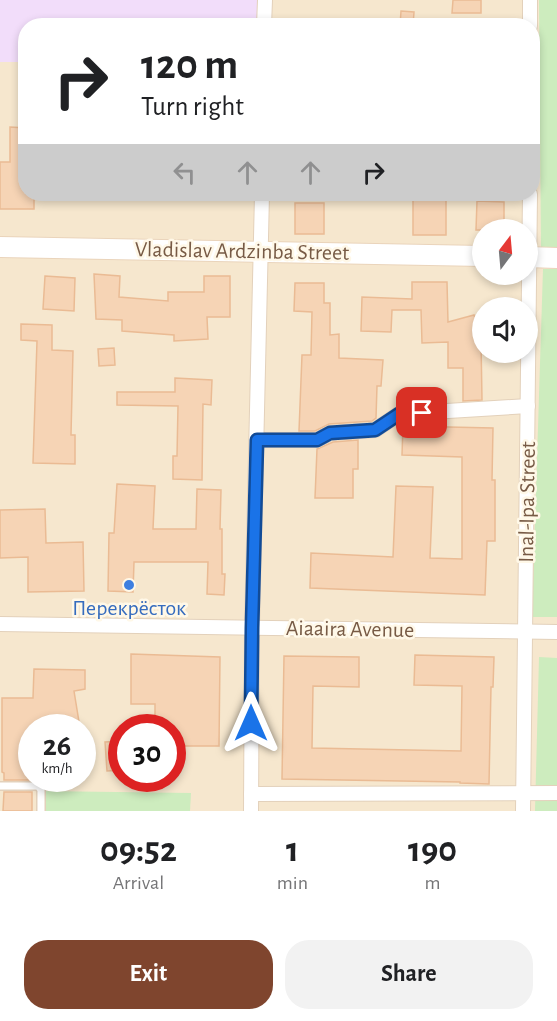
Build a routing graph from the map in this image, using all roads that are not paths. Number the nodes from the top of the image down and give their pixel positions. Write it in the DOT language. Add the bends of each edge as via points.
graph roads {
  1 [pos="265,0"];
  2 [pos="530,0"];
  3 [pos="264,18"];
  4 [pos="530,18"];
  5 [pos="262,201"];
  6 [pos="530,201"];
  7 [pos="530,219"];
  8 [pos="0,247"];
  9 [pos="261,252"];
  10 [pos="472,256"];
  11 [pos="538,257"];
  12 [pos="557,258"];
  13 [pos="529,285"];
  14 [pos="528,406"];
  15 [pos="257,440"];
  16 [pos="0,624"];
  17 [pos="252,628"];
  18 [pos="525,632"];
  19 [pos="557,632"];
  20 [pos="0,786"];
  21 [pos="523,792"];
  22 [pos="557,793"];
  23 [pos="251,794"];
  24 [pos="41,811"];
  25 [pos="251,811"];
  26 [pos="523,811"];
  1 -- 3 [label="street"];
  2 -- 4 [label="street"];
  5 -- 9 [label="street"];
  6 -- 7 [label="street, Inal-Ipa Street"];
  8 -- 9 [label="main road, Vladislav Ardzinba Street"];
  9 -- 10 [label="main road, Vladislav Ardzinba Street"];
  9 -- 15 [label="street"];
  11 -- 12 [label="main road"];
  13 -- 14 [label="street, Inal-Ipa Street"];
  14 -- 15 [label="street" via="399,414 375,430 330,433 317,440"];
  14 -- 18 [label="street, Inal-Ipa Street"];
  15 -- 17 [label="street"];
  16 -- 17 [label="street, Aiaaira Avenue"];
  17 -- 18 [label="street, Aiaaira Avenue"];
  17 -- 23 [label="street"];
  18 -- 19 [label="street, Aiaaira Avenue"];
  18 -- 21 [label="street, Inal-Ipa Street"];
  20 -- 24 [label="lane" via="38,786"];
  21 -- 22 [label="street"];
  21 -- 23 [label="street"];
  21 -- 26 [label="street, Inal-Ipa Street"];
  23 -- 25 [label="street"];
}
